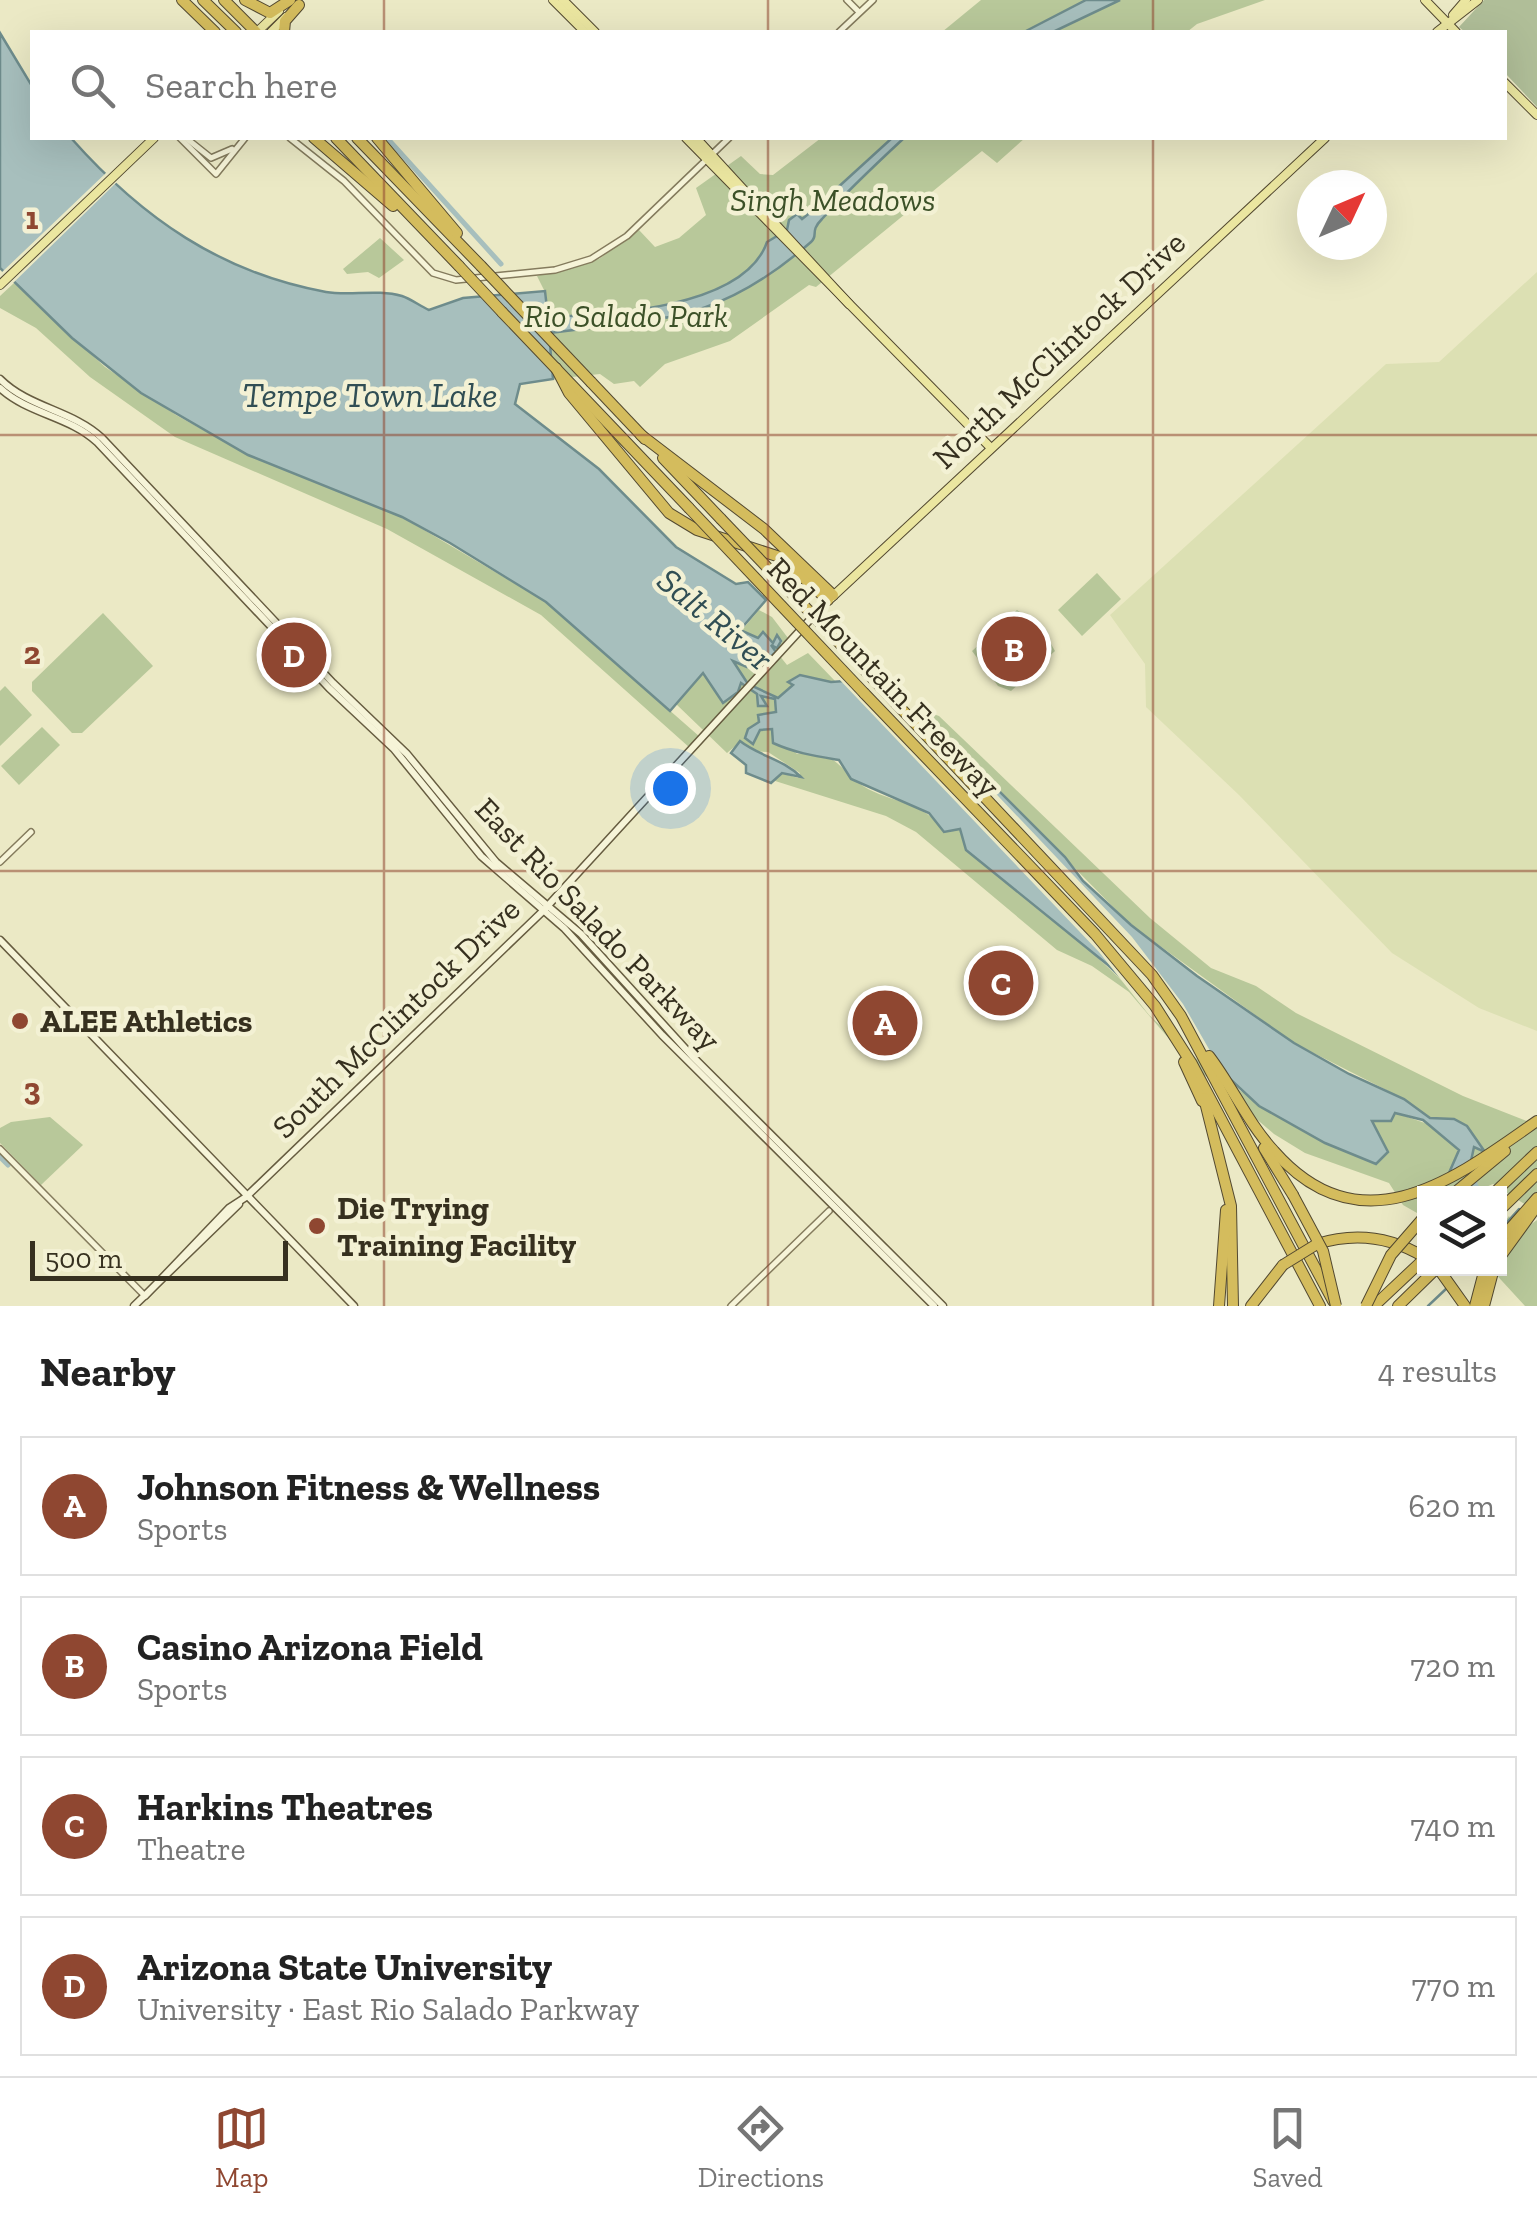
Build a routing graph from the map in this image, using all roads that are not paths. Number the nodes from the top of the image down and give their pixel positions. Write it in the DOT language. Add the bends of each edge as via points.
graph roads {
  1 [pos="182,0"];
  2 [pos="204,0"];
  3 [pos="224,0"];
  4 [pos="553,0"];
  5 [pos="563,0"];
  6 [pos="847,0"];
  7 [pos="872,0"];
  8 [pos="1425,0"];
  9 [pos="1466,0"];
  10 [pos="1478,0"];
  11 [pos="246,1"];
  12 [pos="298,1"];
  13 [pos="859,13"];
  14 [pos="1447,23"];
  15 [pos="213,30"];
  16 [pos="234,30"];
  17 [pos="260,30"];
  18 [pos="284,30"];
  19 [pos="583,30"];
  20 [pos="593,30"];
  21 [pos="840,30"];
  22 [pos="1439,30"];
  23 [pos="1454,30"];
  24 [pos="1507,85"];
  25 [pos="1537,115"];
  26 [pos="151,140"];
  27 [pos="185,140"];
  28 [pos="186,140"];
  29 [pos="243,140"];
  30 [pos="293,140"];
  31 [pos="316,140"];
  32 [pos="338,140"];
  33 [pos="359,140"];
  34 [pos="379,140"];
  35 [pos="688,140"];
  36 [pos="697,140"];
  37 [pos="728,140"];
  38 [pos="1323,140"];
  39 [pos="234,148"];
  40 [pos="709,158"];
  41 [pos="215,159"];
  42 [pos="222,165"];
  43 [pos="208,168"];
  44 [pos="426,232"];
  45 [pos="481,266"];
  46 [pos="0,285"];
  47 [pos="0,379"];
  48 [pos="567,386"];
  49 [pos="0,388"];
  50 [pos="641,435"];
  51 [pos="990,447"];
  52 [pos="827,601"];
  53 [pos="31,832"];
  54 [pos="0,862"];
  55 [pos="546,908"];
  56 [pos="0,940"];
  57 [pos="1181,1016"];
  58 [pos="1209,1056"];
  59 [pos="1214,1122"];
  60 [pos="1537,1123"];
  61 [pos="0,1148"];
  62 [pos="1537,1152"];
  63 [pos="1537,1174"];
  64 [pos="1462,1186"];
  65 [pos="1502,1186"];
  66 [pos="1537,1198"];
  67 [pos="243,1200"];
  68 [pos="1507,1203"];
  69 [pos="1537,1206"];
  70 [pos="829,1212"];
  71 [pos="1417,1225"];
  72 [pos="1507,1232"];
  73 [pos="1507,1247"];
  74 [pos="1417,1257"];
  75 [pos="1417,1265"];
  76 [pos="1430,1276"];
  77 [pos="1441,1276"];
  78 [pos="1484,1276"];
  79 [pos="1491,1276"];
  80 [pos="145,1296"];
  81 [pos="1373,1305"];
  82 [pos="1481,1305"];
  83 [pos="134,1306"];
  84 [pos="354,1306"];
  85 [pos="730,1306"];
  86 [pos="934,1306"];
  87 [pos="943,1306"];
  88 [pos="1219,1306"];
  89 [pos="1233,1306"];
  90 [pos="1251,1306"];
  91 [pos="1320,1306"];
  92 [pos="1336,1306"];
  93 [pos="1398,1306"];
  94 [pos="1465,1306"];
  1 -- 15 [label="highway"];
  2 -- 16 [label="highway"];
  3 -- 17 [label="highway"];
  4 -- 19 [label="main road"];
  5 -- 20 [label="main road"];
  6 -- 13 [label="street"];
  7 -- 13 [label="street"];
  8 -- 14 [label="main road"];
  9 -- 14 [label="main road"];
  10 -- 14 [label="main road"];
  11 -- 12 [label="highway" via="270,13"];
  11 -- 17 [label="highway"];
  12 -- 17 [label="main road"];
  12 -- 18 [label="highway"];
  13 -- 21 [label="street"];
  14 -- 22 [label="main road"];
  14 -- 23 [label="main road"];
  24 -- 25 [label="main road"];
  26 -- 46 [label="main road"];
  27 -- 43 [label="street"];
  28 -- 41 [label="street"];
  29 -- 39 [label="street"];
  30 -- 40 [label="street" via="448,280 554,270 591,259 627,236"];
  31 -- 44 [label="highway"];
  32 -- 44 [label="highway"];
  33 -- 45 [label="highway, Red Mountain Freeway"];
  34 -- 45 [label="highway"];
  35 -- 40 [label="main road"];
  36 -- 40 [label="main road"];
  37 -- 40 [label="street"];
  38 -- 51 [label="main road, North McClintock Drive"];
  39 -- 41 [label="street"];
  39 -- 42 [label="street"];
  40 -- 51 [label="main road"];
  41 -- 42 [label="street"];
  41 -- 43 [label="street"];
  42 -- 43 [label="street" via="216,174"];
  44 -- 48 [label="highway, bridge"];
  45 -- 50 [label="highway, Red Mountain Freeway, bridge"];
  47 -- 55 [label="main road, East Rio Salado Parkway" via="30,402 93,430 398,744 480,846"];
  48 -- 52 [label="highway" via="669,513 697,530 780,557"];
  48 -- 59 [label="highway, Red Mountain Freeway, bridge" via="1108,948 1164,1022"];
  49 -- 55 [label="main road, East Rio Salado Parkway" via="97,442 394,749 481,856"];
  50 -- 52 [label="highway" via="764,529"];
  50 -- 57 [label="highway, Red Mountain Freeway, bridge" via="1120,936"];
  51 -- 52 [label="main road, North McClintock Drive"];
  52 -- 55 [label="main road, South McClintock Drive, bridge"];
  53 -- 54 [label="street"];
  55 -- 67 [label="main road, South McClintock Drive"];
  55 -- 86 [label="main road, East Rio Salado Parkway"];
  55 -- 87 [label="main road, East Rio Salado Parkway"];
  56 -- 67 [label="main road"];
  57 -- 58 [label="highway"];
  57 -- 92 [label="highway, Red Mountain Freeway"];
  58 -- 60 [label="highway" via="1282,1160 1314,1183 1354,1197 1396,1198 1436,1188"];
  58 -- 92 [label="highway, bridge" via="1313,1228"];
  59 -- 88 [label="highway" via="1226,1209"];
  59 -- 89 [label="highway" via="1232,1214"];
  59 -- 91 [label="highway"];
  60 -- 64 [label="highway"];
  61 -- 80 [label="street"];
  62 -- 65 [label="highway"];
  63 -- 68 [label="highway"];
  66 -- 72 [label="highway"];
  67 -- 80 [label="main road, South McClintock Drive"];
  67 -- 84 [label="main road"];
  69 -- 73 [label="highway"];
  70 -- 85 [label="street"];
  71 -- 81 [label="highway, bridge" via="1391,1255"];
  74 -- 90 [label="highway, bridge" via="1376,1238 1317,1244 1283,1265"];
  75 -- 81 [label="highway"];
  76 -- 93 [label="highway"];
  77 -- 94 [label="highway"];
  78 -- 82 [label="highway"];
  79 -- 82 [label="highway"];
  80 -- 83 [label="main road, South McClintock Drive"];
}
